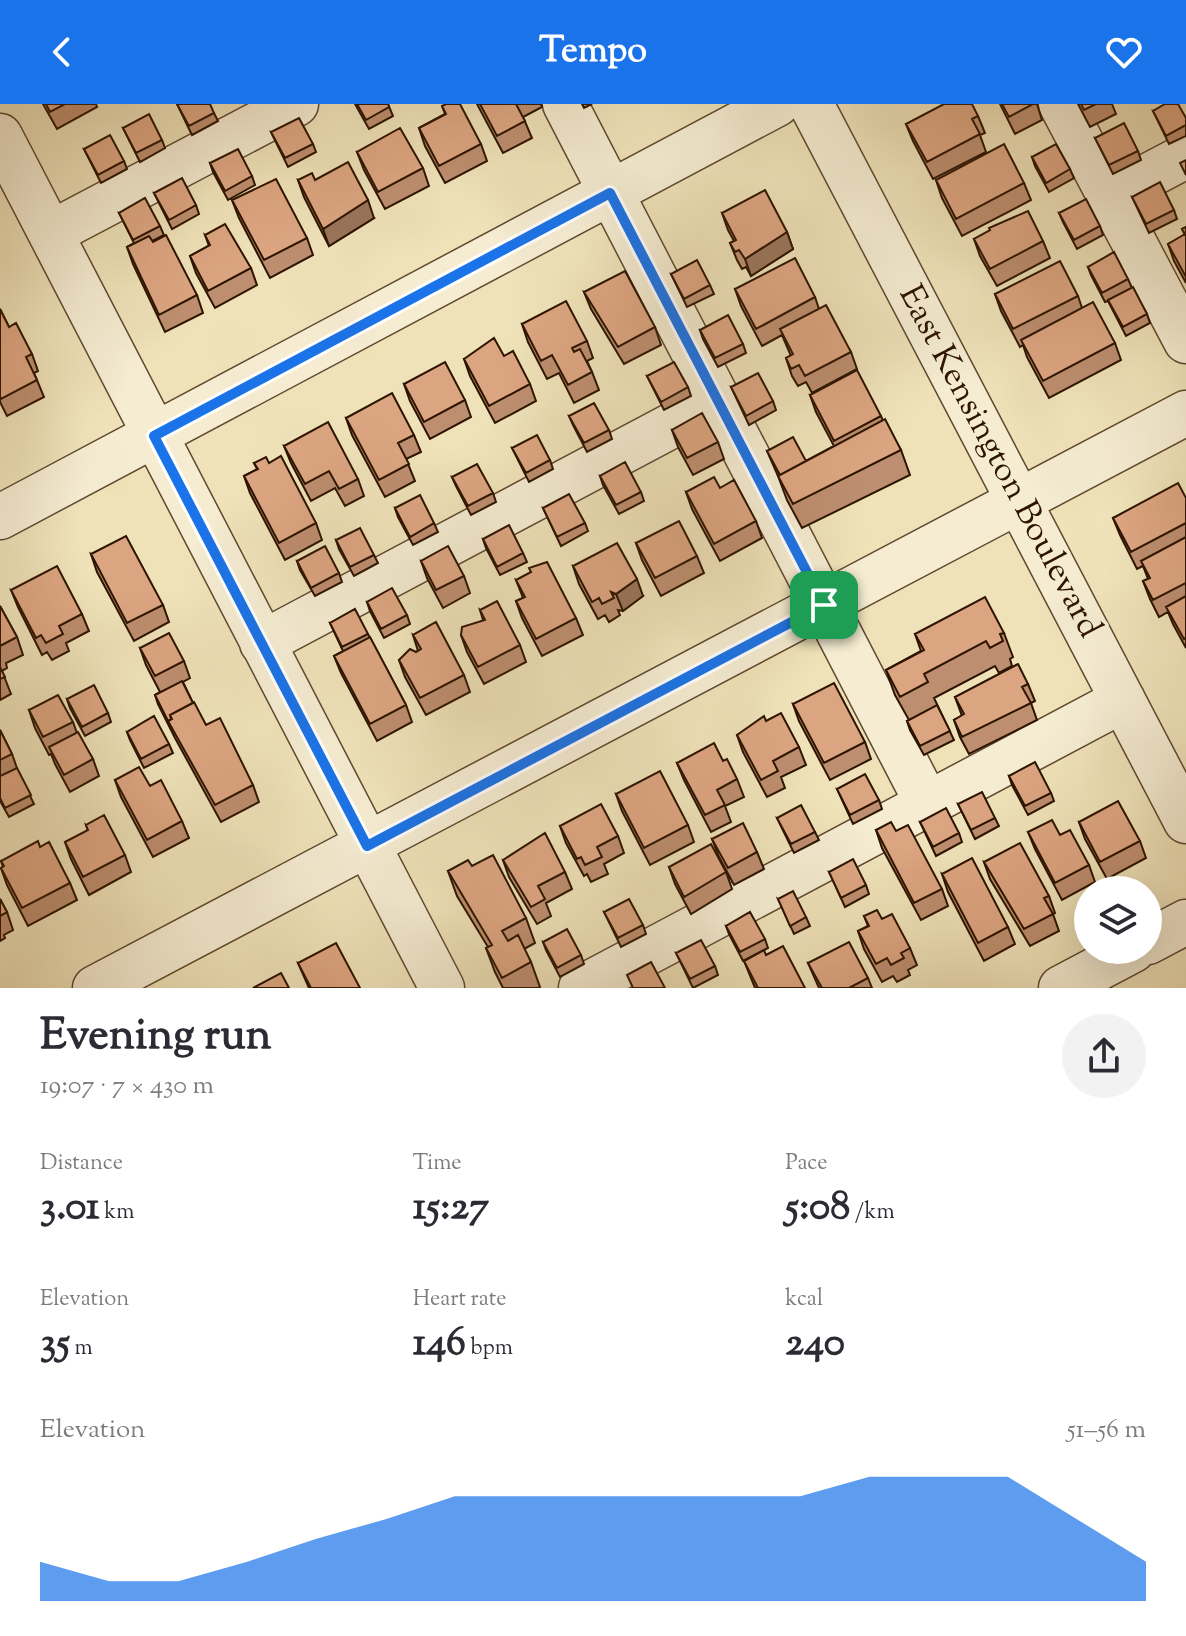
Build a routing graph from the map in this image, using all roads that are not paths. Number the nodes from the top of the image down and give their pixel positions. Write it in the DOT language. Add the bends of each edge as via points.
graph roads {
  1 [pos="296,104"];
  2 [pos="565,104"];
  3 [pos="777,104"];
  4 [pos="811,104"];
  5 [pos="1061,104"];
  6 [pos="0,136"];
  7 [pos="1186,156"];
  8 [pos="610,193"];
  9 [pos="1110,196"];
  10 [pos="51,233"];
  11 [pos="1186,341"];
  12 [pos="718,401"];
  13 [pos="1186,413"];
  14 [pos="154,436"];
  15 [pos="1019,501"];
  16 [pos="0,517"];
  17 [pos="824,605"];
  18 [pos="262,643"];
  19 [pos="1123,700"];
  20 [pos="927,803"];
  21 [pos="1186,821"];
  22 [pos="367,846"];
  23 [pos="1186,922"];
  24 [pos="1162,935"];
  25 [pos="1106,964"];
  26 [pos="95,988"];
  27 [pos="442,988"];
  28 [pos="581,988"];
  29 [pos="1061,988"];
  1 -- 10 [label="street"];
  2 -- 8 [label="street"];
  3 -- 8 [label="street"];
  4 -- 15 [label="street, East Kensington Boulevard"];
  5 -- 9 [label="street"];
  6 -- 10 [label="street"];
  7 -- 9 [label="street"];
  8 -- 12 [label="street"];
  8 -- 14 [label="street"];
  9 -- 11 [label="street"];
  10 -- 14 [label="street"];
  12 -- 17 [label="street"];
  12 -- 18 [label="street"];
  13 -- 15 [label="street"];
  14 -- 16 [label="street"];
  14 -- 18 [label="street"];
  15 -- 17 [label="street"];
  15 -- 19 [label="street, East Kensington Boulevard"];
  17 -- 20 [label="street"];
  17 -- 22 [label="street"];
  18 -- 22 [label="street"];
  19 -- 20 [label="street"];
  19 -- 21 [label="street, East Kensington Boulevard"];
  20 -- 28 [label="street"];
  22 -- 26 [label="street"];
  22 -- 27 [label="street"];
  23 -- 24 [label="street"];
  25 -- 29 [label="street"];
}
